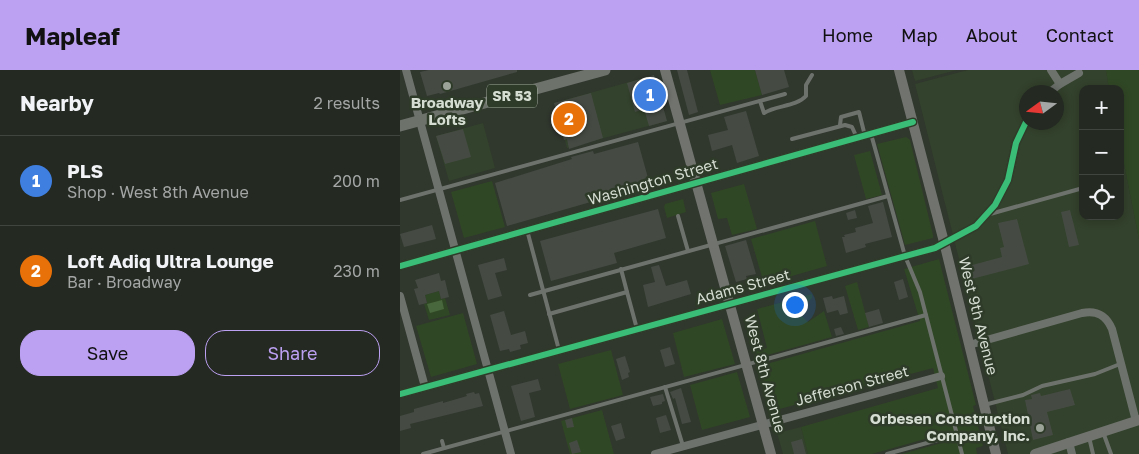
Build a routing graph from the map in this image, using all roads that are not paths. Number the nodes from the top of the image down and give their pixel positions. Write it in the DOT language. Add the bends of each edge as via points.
graph roads {
  1 [pos="406,70"];
  2 [pos="605,70"];
  3 [pos="665,70"];
  4 [pos="899,70"];
  5 [pos="1051,70"];
  6 [pos="1079,73"];
  7 [pos="812,75"];
  8 [pos="1060,84"];
  9 [pos="785,94"];
  10 [pos="760,101"];
  11 [pos="419,121"];
  12 [pos="912,122"];
  13 [pos="680,123"];
  14 [pos="840,125"];
  15 [pos="400,126"];
  16 [pos="1022,130"];
  17 [pos="868,135"];
  18 [pos="857,138"];
  19 [pos="792,139"];
  20 [pos="697,183"];
  21 [pos="1079,189"];
  22 [pos="438,190"];
  23 [pos="888,196"];
  24 [pos="400,200"];
  25 [pos="988,214"];
  26 [pos="678,216"];
  27 [pos="528,230"];
  28 [pos="944,242"];
  29 [pos="714,244"];
  30 [pos="455,251"];
  31 [pos="688,251"];
  32 [pos="905,256"];
  33 [pos="400,266"];
  34 [pos="621,269"];
  35 [pos="543,291"];
  36 [pos="627,292"];
  37 [pos="530,295"];
  38 [pos="400,296"];
  39 [pos="730,304"];
  40 [pos="549,314"];
  41 [pos="926,315"];
  42 [pos="637,329"];
  43 [pos="969,345"];
  44 [pos="559,350"];
  45 [pos="1122,364"];
  46 [pos="747,365"];
  47 [pos="488,370"];
  48 [pos="941,376"];
  49 [pos="425,387"];
  50 [pos="665,387"];
  51 [pos="400,394"];
  52 [pos="984,405"];
  53 [pos="1138,421"];
  54 [pos="763,424"];
  55 [pos="1103,431"];
  56 [pos="505,432"];
  57 [pos="956,435"];
  58 [pos="1088,436"];
  59 [pos="442,440"];
  60 [pos="1069,442"];
  61 [pos="683,446"];
  62 [pos="444,448"];
  63 [pos="423,454"];
  64 [pos="511,454"];
  65 [pos="654,454"];
  66 [pos="771,454"];
  67 [pos="887,454"];
  68 [pos="962,454"];
  69 [pos="996,454"];
  70 [pos="1035,454"];
  71 [pos="1072,454"];
  72 [pos="1093,454"];
  73 [pos="1110,454"];
  1 -- 11 [label="street"];
  2 -- 11 [label="main road, SR 53"];
  3 -- 13 [label="street, West 8th Avenue"];
  4 -- 12 [label="street, West 9th Avenue"];
  5 -- 8 [label="street"];
  6 -- 8 [label="street"];
  7 -- 10 [label="lane" via="806,86 806,96 799,102 764,113"];
  9 -- 10 [label="lane"];
  10 -- 13 [label="lane"];
  11 -- 15 [label="main road, SR 53"];
  11 -- 22 [label="street"];
  12 -- 17 [label="street, Washington Street"];
  12 -- 28 [label="street, West 9th Avenue"];
  13 -- 20 [label="street, West 8th Avenue"];
  13 -- 22 [label="lane"];
  14 -- 17 [label="lane" via="841,118 858,112"];
  14 -- 18 [label="lane" via="852,127"];
  14 -- 19 [label="lane"];
  16 -- 25 [label="street, Adams Street" via="1008,180"];
  17 -- 18 [label="street, Washington Street"];
  17 -- 23 [label="lane"];
  18 -- 20 [label="street, Washington Street"];
  20 -- 27 [label="street, Washington Street"];
  20 -- 29 [label="street, West 8th Avenue"];
  21 -- 25 [label="lane"];
  22 -- 24 [label="lane"];
  22 -- 30 [label="street"];
  23 -- 29 [label="lane"];
  23 -- 32 [label="lane"];
  25 -- 28 [label="street, Adams Street" via="976,226"];
  26 -- 31 [label="lane"];
  27 -- 30 [label="street, Washington Street"];
  27 -- 35 [label="lane"];
  28 -- 32 [label="street, Adams Street" via="935,248"];
  28 -- 43 [label="street, West 9th Avenue"];
  29 -- 31 [label="lane"];
  29 -- 39 [label="street, West 8th Avenue"];
  30 -- 33 [label="street, Washington Street"];
  30 -- 47 [label="street"];
  31 -- 34 [label="lane"];
  32 -- 39 [label="street, Adams Street"];
  32 -- 41 [label="lane"];
  34 -- 35 [label="lane"];
  34 -- 36 [label="lane"];
  35 -- 37 [label="lane"];
  35 -- 40 [label="lane"];
  36 -- 40 [label="lane"];
  36 -- 42 [label="lane"];
  38 -- 49 [label="street"];
  39 -- 42 [label="street, Adams Street"];
  39 -- 46 [label="street, West 8th Avenue"];
  40 -- 44 [label="lane"];
  41 -- 46 [label="lane"];
  41 -- 48 [label="lane"];
  42 -- 44 [label="street, Adams Street"];
  43 -- 45 [label="street" via="1087,312 1098,312 1112,329"];
  43 -- 52 [label="street, West 9th Avenue"];
  44 -- 47 [label="street, Adams Street"];
  45 -- 52 [label="lane"];
  45 -- 53 [label="street"];
  46 -- 50 [label="lane"];
  46 -- 54 [label="street, West 8th Avenue"];
  47 -- 49 [label="street, Adams Street"];
  47 -- 56 [label="street"];
  48 -- 54 [label="street, Jefferson Street"];
  48 -- 57 [label="lane"];
  49 -- 51 [label="street, Adams Street"];
  50 -- 56 [label="lane"];
  50 -- 61 [label="lane"];
  52 -- 69 [label="street, West 9th Avenue"];
  53 -- 55 [label="street"];
  54 -- 61 [label="street, Jefferson Street"];
  54 -- 66 [label="street, West 8th Avenue"];
  55 -- 58 [label="street"];
  55 -- 73 [label="lane"];
  56 -- 62 [label="lane"];
  56 -- 64 [label="street"];
  57 -- 67 [label="lane"];
  57 -- 68 [label="lane"];
  58 -- 60 [label="street"];
  58 -- 72 [label="lane"];
  59 -- 62 [label="lane"];
  60 -- 70 [label="street"];
  60 -- 71 [label="street"];
  61 -- 65 [label="street, Jefferson Street"];
  62 -- 63 [label="lane"];
}
